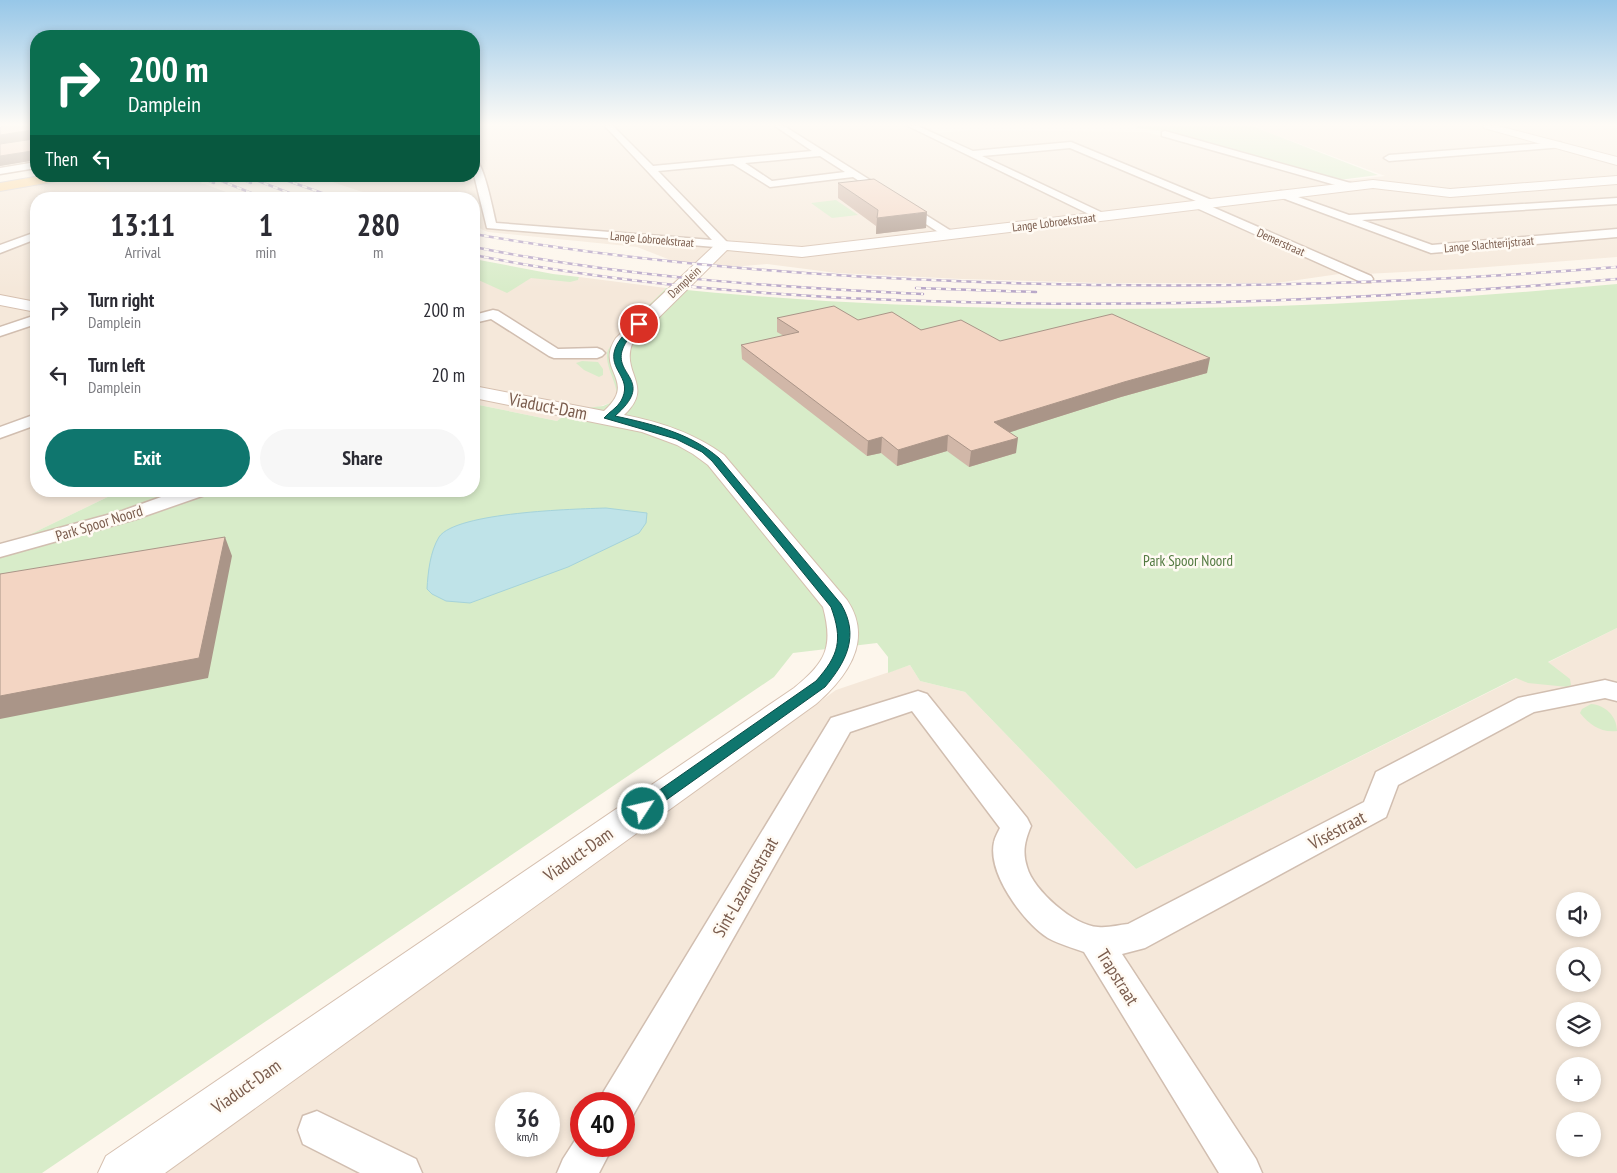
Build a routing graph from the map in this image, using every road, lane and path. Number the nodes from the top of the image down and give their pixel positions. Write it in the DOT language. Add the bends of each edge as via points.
graph roads {
  1 [pos="661,181"];
  2 [pos="765,181"];
  3 [pos="798,181"];
  4 [pos="867,181"];
  5 [pos="1028,181"];
  6 [pos="1151,181"];
  7 [pos="1331,181"];
  8 [pos="1607,181"];
  9 [pos="30,182"];
  10 [pos="479,182"];
  11 [pos="1350,186"];
  12 [pos="0,187"];
  13 [pos="1281,194"];
  14 [pos="1617,201"];
  15 [pos="1203,204"];
  16 [pos="1100,216"];
  17 [pos="1344,217"];
  18 [pos="1617,233"];
  19 [pos="950,234"];
  20 [pos="30,237"];
  21 [pos="723,246"];
  22 [pos="0,249"];
  23 [pos="1366,279"];
  24 [pos="0,300"];
  25 [pos="30,306"];
  26 [pos="480,317"];
  27 [pos="30,321"];
  28 [pos="0,332"];
  29 [pos="597,353"];
  30 [pos="480,393"];
  31 [pos="608,418"];
  32 [pos="30,421"];
  33 [pos="0,433"];
  34 [pos="180,497"];
  35 [pos="0,551"];
  36 [pos="1617,692"];
  37 [pos="900,706"];
  38 [pos="1096,942"];
  39 [pos="625,1092"];
  40 [pos="317,1130"];
  41 [pos="586,1157"];
  42 [pos="123,1173"];
  43 [pos="402,1173"];
  44 [pos="577,1173"];
  45 [pos="1242,1173"];
  1 -- 21 [label="street"];
  2 -- 3 [label="street" via="770,184"];
  4 -- 19 [label="street"];
  5 -- 16 [label="street"];
  6 -- 15 [label="street, Demerstraat"];
  7 -- 11 [label="street"];
  8 -- 11 [label="street, Lange Lobroekstraat" via="1450,193 1392,184"];
  9 -- 12 [label="main road"];
  10 -- 21 [label="street, Lange Lobroekstraat" via="491,226"];
  11 -- 13 [label="street, Lange Lobroekstraat"];
  13 -- 15 [label="street, Lange Lobroekstraat"];
  13 -- 17 [label="street, Lange Slachterijstraat"];
  14 -- 17 [label="street"];
  15 -- 16 [label="street, Lange Lobroekstraat"];
  15 -- 23 [label="street, Demerstraat"];
  16 -- 19 [label="street, Lange Lobroekstraat"];
  17 -- 18 [label="street, Lange Slachterijstraat" via="1431,249"];
  19 -- 21 [label="street, Lange Lobroekstraat" via="802,252"];
  20 -- 22 [label="street"];
  21 -- 31 [label="street, Damplein" via="623,342 618,361 629,390 624,404"];
  24 -- 25 [label="street"];
  26 -- 29 [label="street" via="493,314 554,353"];
  27 -- 28 [label="street"];
  30 -- 31 [label="street, Viaduct-Dam"];
  31 -- 42 [label="street, Viaduct-Dam" via="679,437 705,450 716,460 837,606 843,640 834,668 820,684"];
  32 -- 33 [label="street"];
  34 -- 35 [label="street, Park Spoor Noord"];
  36 -- 38 [label="street, Viséstraat" via="1606,689 1526,704 1386,779 1376,809 1133,938"];
  37 -- 38 [label="street, Trapstraat" via="918,700 1016,826 1009,842 1011,867 1020,887 1038,909 1060,928"];
  37 -- 39 [label="street, Sint-Lazarusstraat" via="840,725"];
  38 -- 45 [label="street, Trapstraat"];
  40 -- 43 [label="street"];
  41 -- 44 [label="street"];
}
